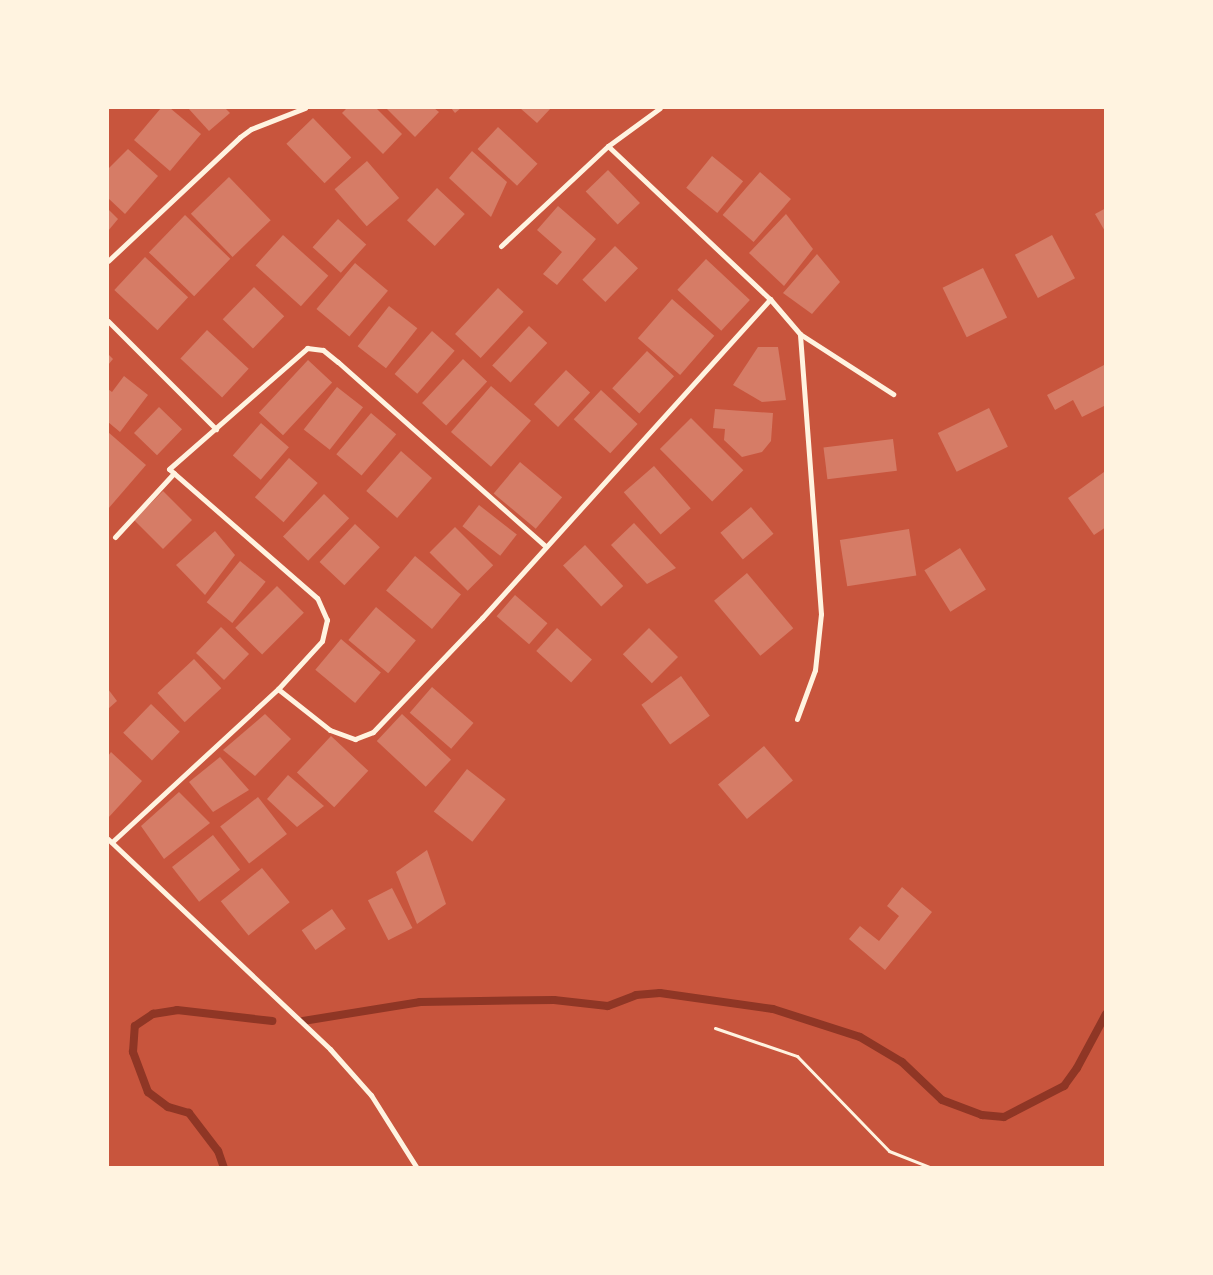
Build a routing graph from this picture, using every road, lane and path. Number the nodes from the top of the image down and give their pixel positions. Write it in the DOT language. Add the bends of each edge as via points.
graph roads {
  1 [pos="305,108"];
  2 [pos="660,108"];
  3 [pos="608,146"];
  4 [pos="501,246"];
  5 [pos="108,260"];
  6 [pos="770,299"];
  7 [pos="108,322"];
  8 [pos="800,334"];
  9 [pos="893,394"];
  10 [pos="216,429"];
  11 [pos="174,473"];
  12 [pos="115,536"];
  13 [pos="546,546"];
  14 [pos="278,689"];
  15 [pos="797,719"];
  16 [pos="110,841"];
  17 [pos="715,1028"];
  18 [pos="417,1168"];
  19 [pos="932,1168"];
  1 -- 5 [label="street" via="251,129 240,137"];
  2 -- 3 [label="street"];
  3 -- 4 [label="street"];
  3 -- 6 [label="street"];
  6 -- 8 [label="street"];
  6 -- 13 [label="street"];
  7 -- 10 [label="street"];
  8 -- 9 [label="street"];
  8 -- 15 [label="street" via="821,614 815,670"];
  10 -- 11 [label="street" via="170,469"];
  10 -- 13 [label="street" via="307,348 323,350"];
  11 -- 12 [label="street"];
  11 -- 14 [label="street" via="317,598 327,620 322,641"];
  13 -- 14 [label="street" via="373,732 355,739 330,730"];
  14 -- 16 [label="street"];
  16 -- 18 [label="street" via="330,1049 371,1095"];
  17 -- 19 [label="path" via="798,1056 889,1151"];
}
